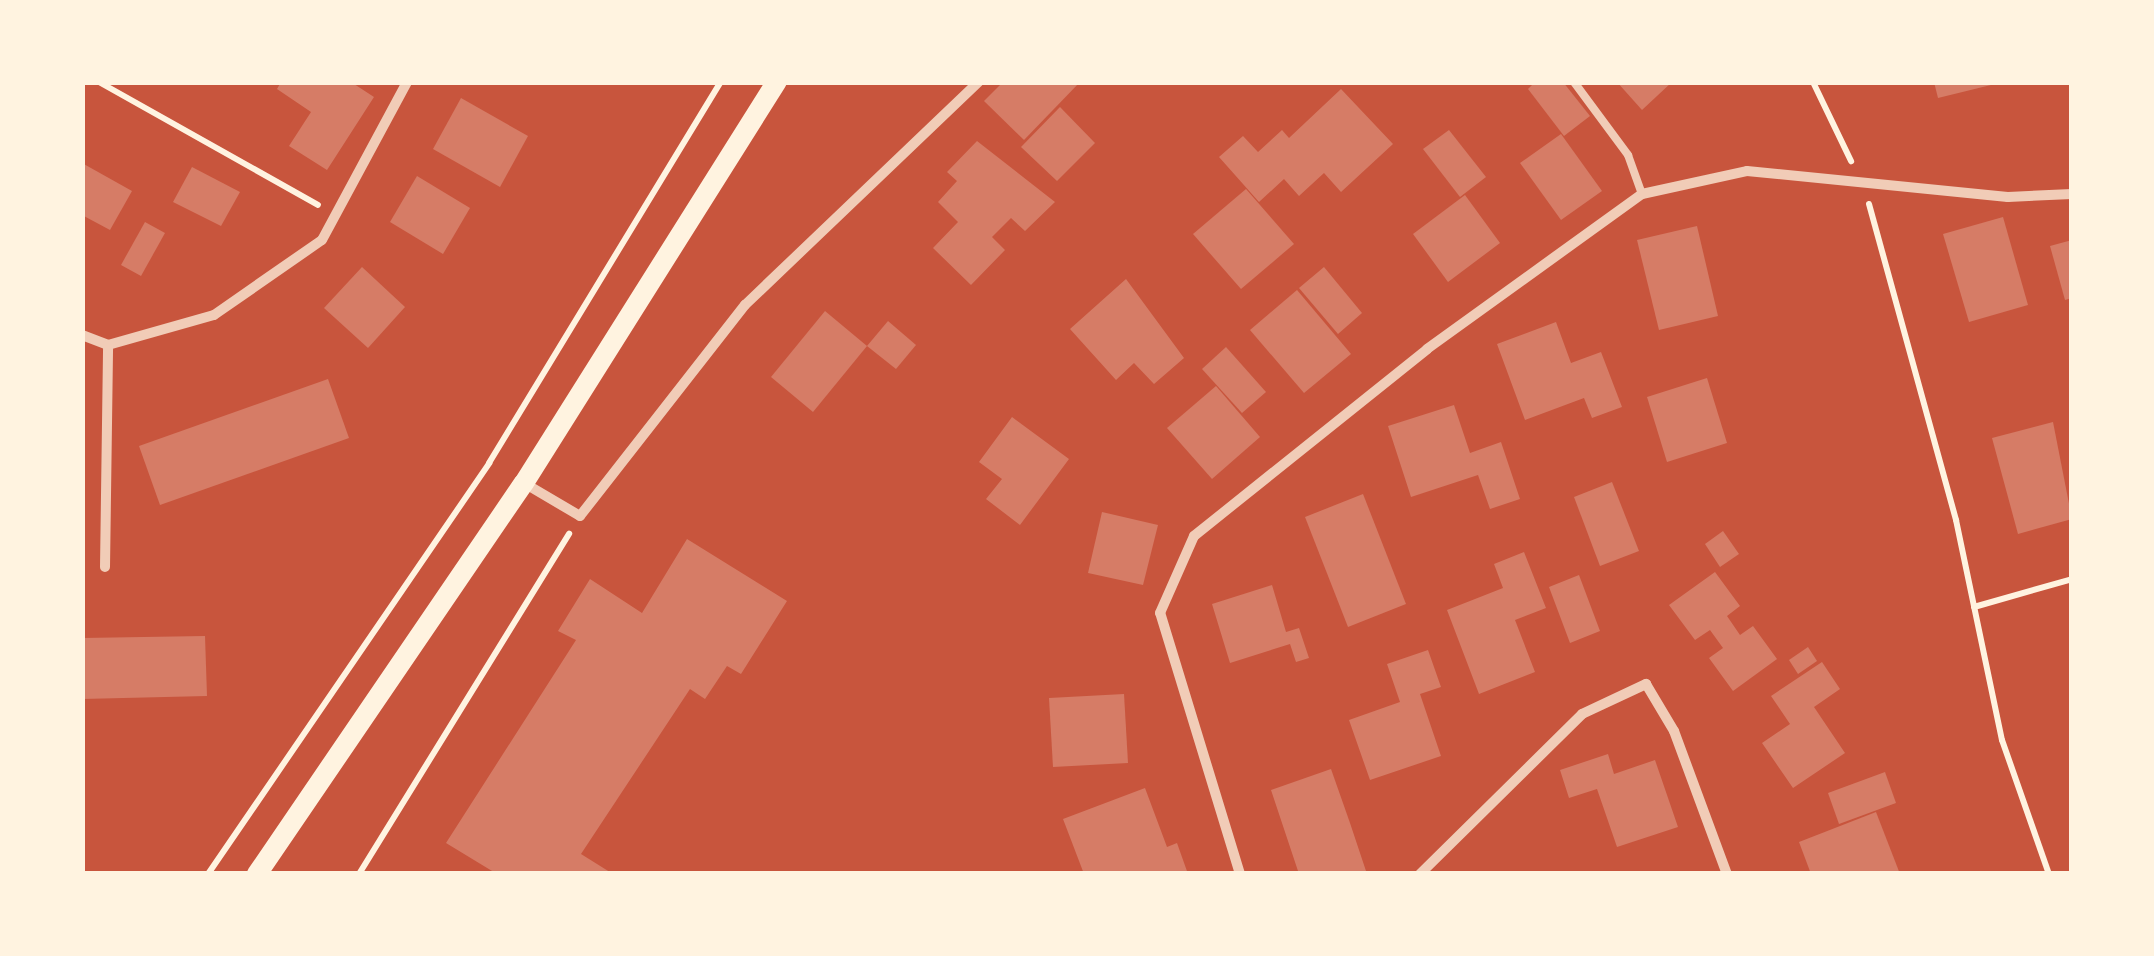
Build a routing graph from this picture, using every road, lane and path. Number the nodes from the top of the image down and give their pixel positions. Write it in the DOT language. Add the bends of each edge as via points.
graph roads {
  1 [pos="99,82"];
  2 [pos="406,82"];
  3 [pos="721,82"];
  4 [pos="776,82"];
  5 [pos="978,82"];
  6 [pos="1574,82"];
  7 [pos="1813,82"];
  8 [pos="1863,183"];
  9 [pos="1642,194"];
  10 [pos="2072,194"];
  11 [pos="336,215"];
  12 [pos="82,335"];
  13 [pos="108,346"];
  14 [pos="524,484"];
  15 [pos="580,516"];
  16 [pos="105,567"];
  17 [pos="2072,578"];
  18 [pos="1974,607"];
  19 [pos="208,874"];
  20 [pos="258,874"];
  21 [pos="359,874"];
  22 [pos="1240,874"];
  23 [pos="1420,874"];
  24 [pos="1727,874"];
  25 [pos="2049,874"];
  1 -- 11 [label="path"];
  2 -- 11 [label="street"];
  3 -- 19 [label="path" via="490,463"];
  4 -- 14 [label="main road"];
  5 -- 15 [label="street" via="744,305"];
  6 -- 9 [label="lane" via="1628,155"];
  7 -- 8 [label="path"];
  8 -- 9 [label="street" via="1746,170"];
  8 -- 10 [label="street"];
  8 -- 18 [label="path"];
  9 -- 22 [label="street" via="1427,348 1194,536 1160,613"];
  11 -- 13 [label="street" via="322,240 214,314"];
  12 -- 13 [label="street"];
  13 -- 16 [label="street"];
  14 -- 15 [label="street"];
  14 -- 20 [label="main road"];
  15 -- 21 [label="path"];
  17 -- 18 [label="path"];
  18 -- 25 [label="path" via="2002,740"];
  23 -- 24 [label="street" via="1582,714 1646,684 1674,731"];
}
